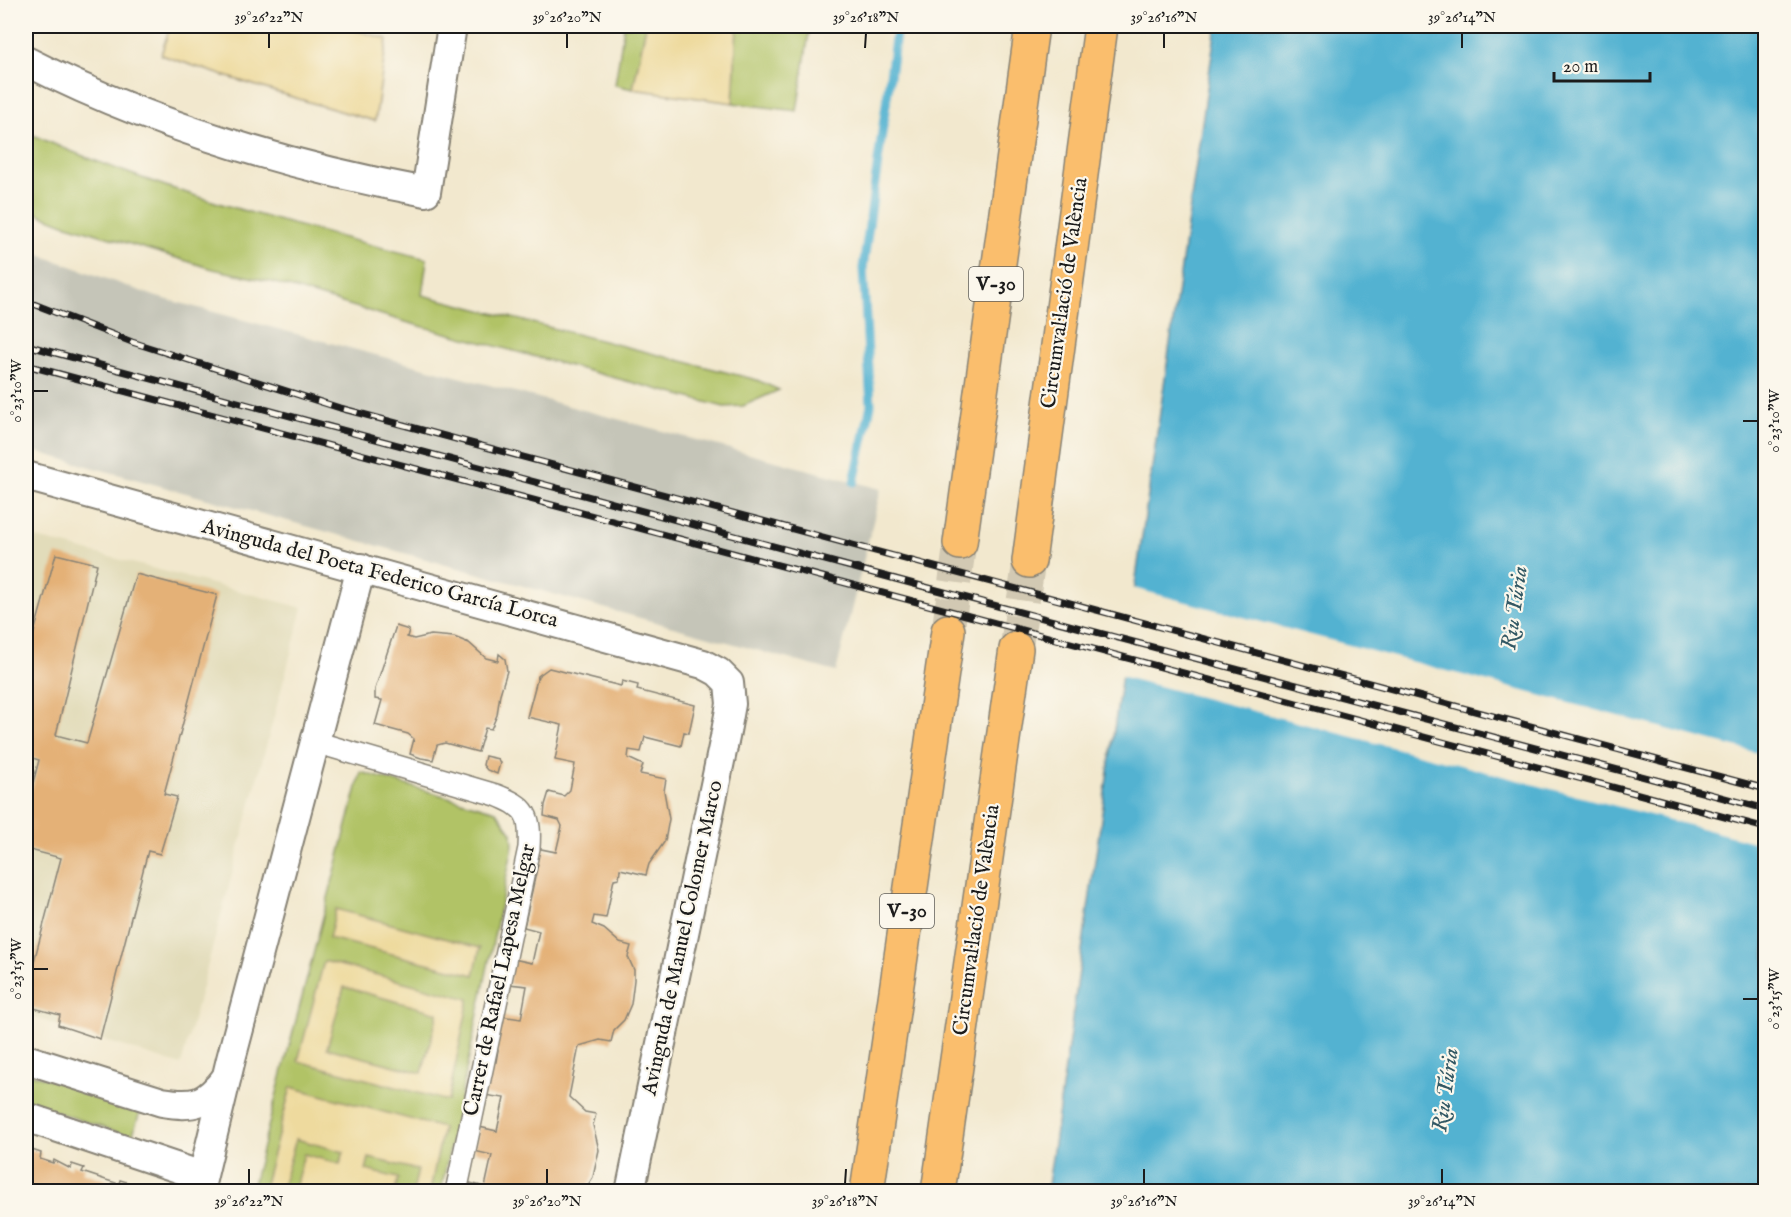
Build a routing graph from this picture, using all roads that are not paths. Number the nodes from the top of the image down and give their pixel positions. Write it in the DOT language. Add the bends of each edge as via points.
graph roads {
  1 [pos="452,26"];
  2 [pos="1032,26"];
  3 [pos="1101,26"];
  4 [pos="26,61"];
  5 [pos="26,476"];
  6 [pos="960,543"];
  7 [pos="1029,561"];
  8 [pos="362,568"];
  9 [pos="948,631"];
  10 [pos="1016,649"];
  11 [pos="729,684"];
  12 [pos="315,742"];
  13 [pos="26,1059"];
  14 [pos="226,1078"];
  15 [pos="26,1118"];
  16 [pos="200,1184"];
  17 [pos="456,1191"];
  18 [pos="630,1191"];
  19 [pos="867,1191"];
  20 [pos="938,1191"];
  1 -- 4 [label="street" via="426,192 272,156 193,131 134,111"];
  2 -- 6 [label="highway, V-30"];
  3 -- 7 [label="highway, Circumval·lació de València"];
  5 -- 8 [label="street, Avinguda del Poeta Federico García Lorca"];
  8 -- 11 [label="street, Avinguda del Poeta Federico García Lorca" via="703,664"];
  8 -- 12 [label="street"];
  9 -- 19 [label="highway, V-30"];
  10 -- 20 [label="highway, Circumval·lació de València"];
  11 -- 18 [label="street, Avinguda de Manuel Colomer Marco" via="731,704 725,737"];
  12 -- 14 [label="street"];
  12 -- 17 [label="street, Carrer de Rafael Lapesa Melgar" via="496,795 516,803 527,814 529,848"];
  13 -- 14 [label="street" via="183,1106 201,1103"];
  14 -- 16 [label="street"];
  15 -- 16 [label="street"];
}
